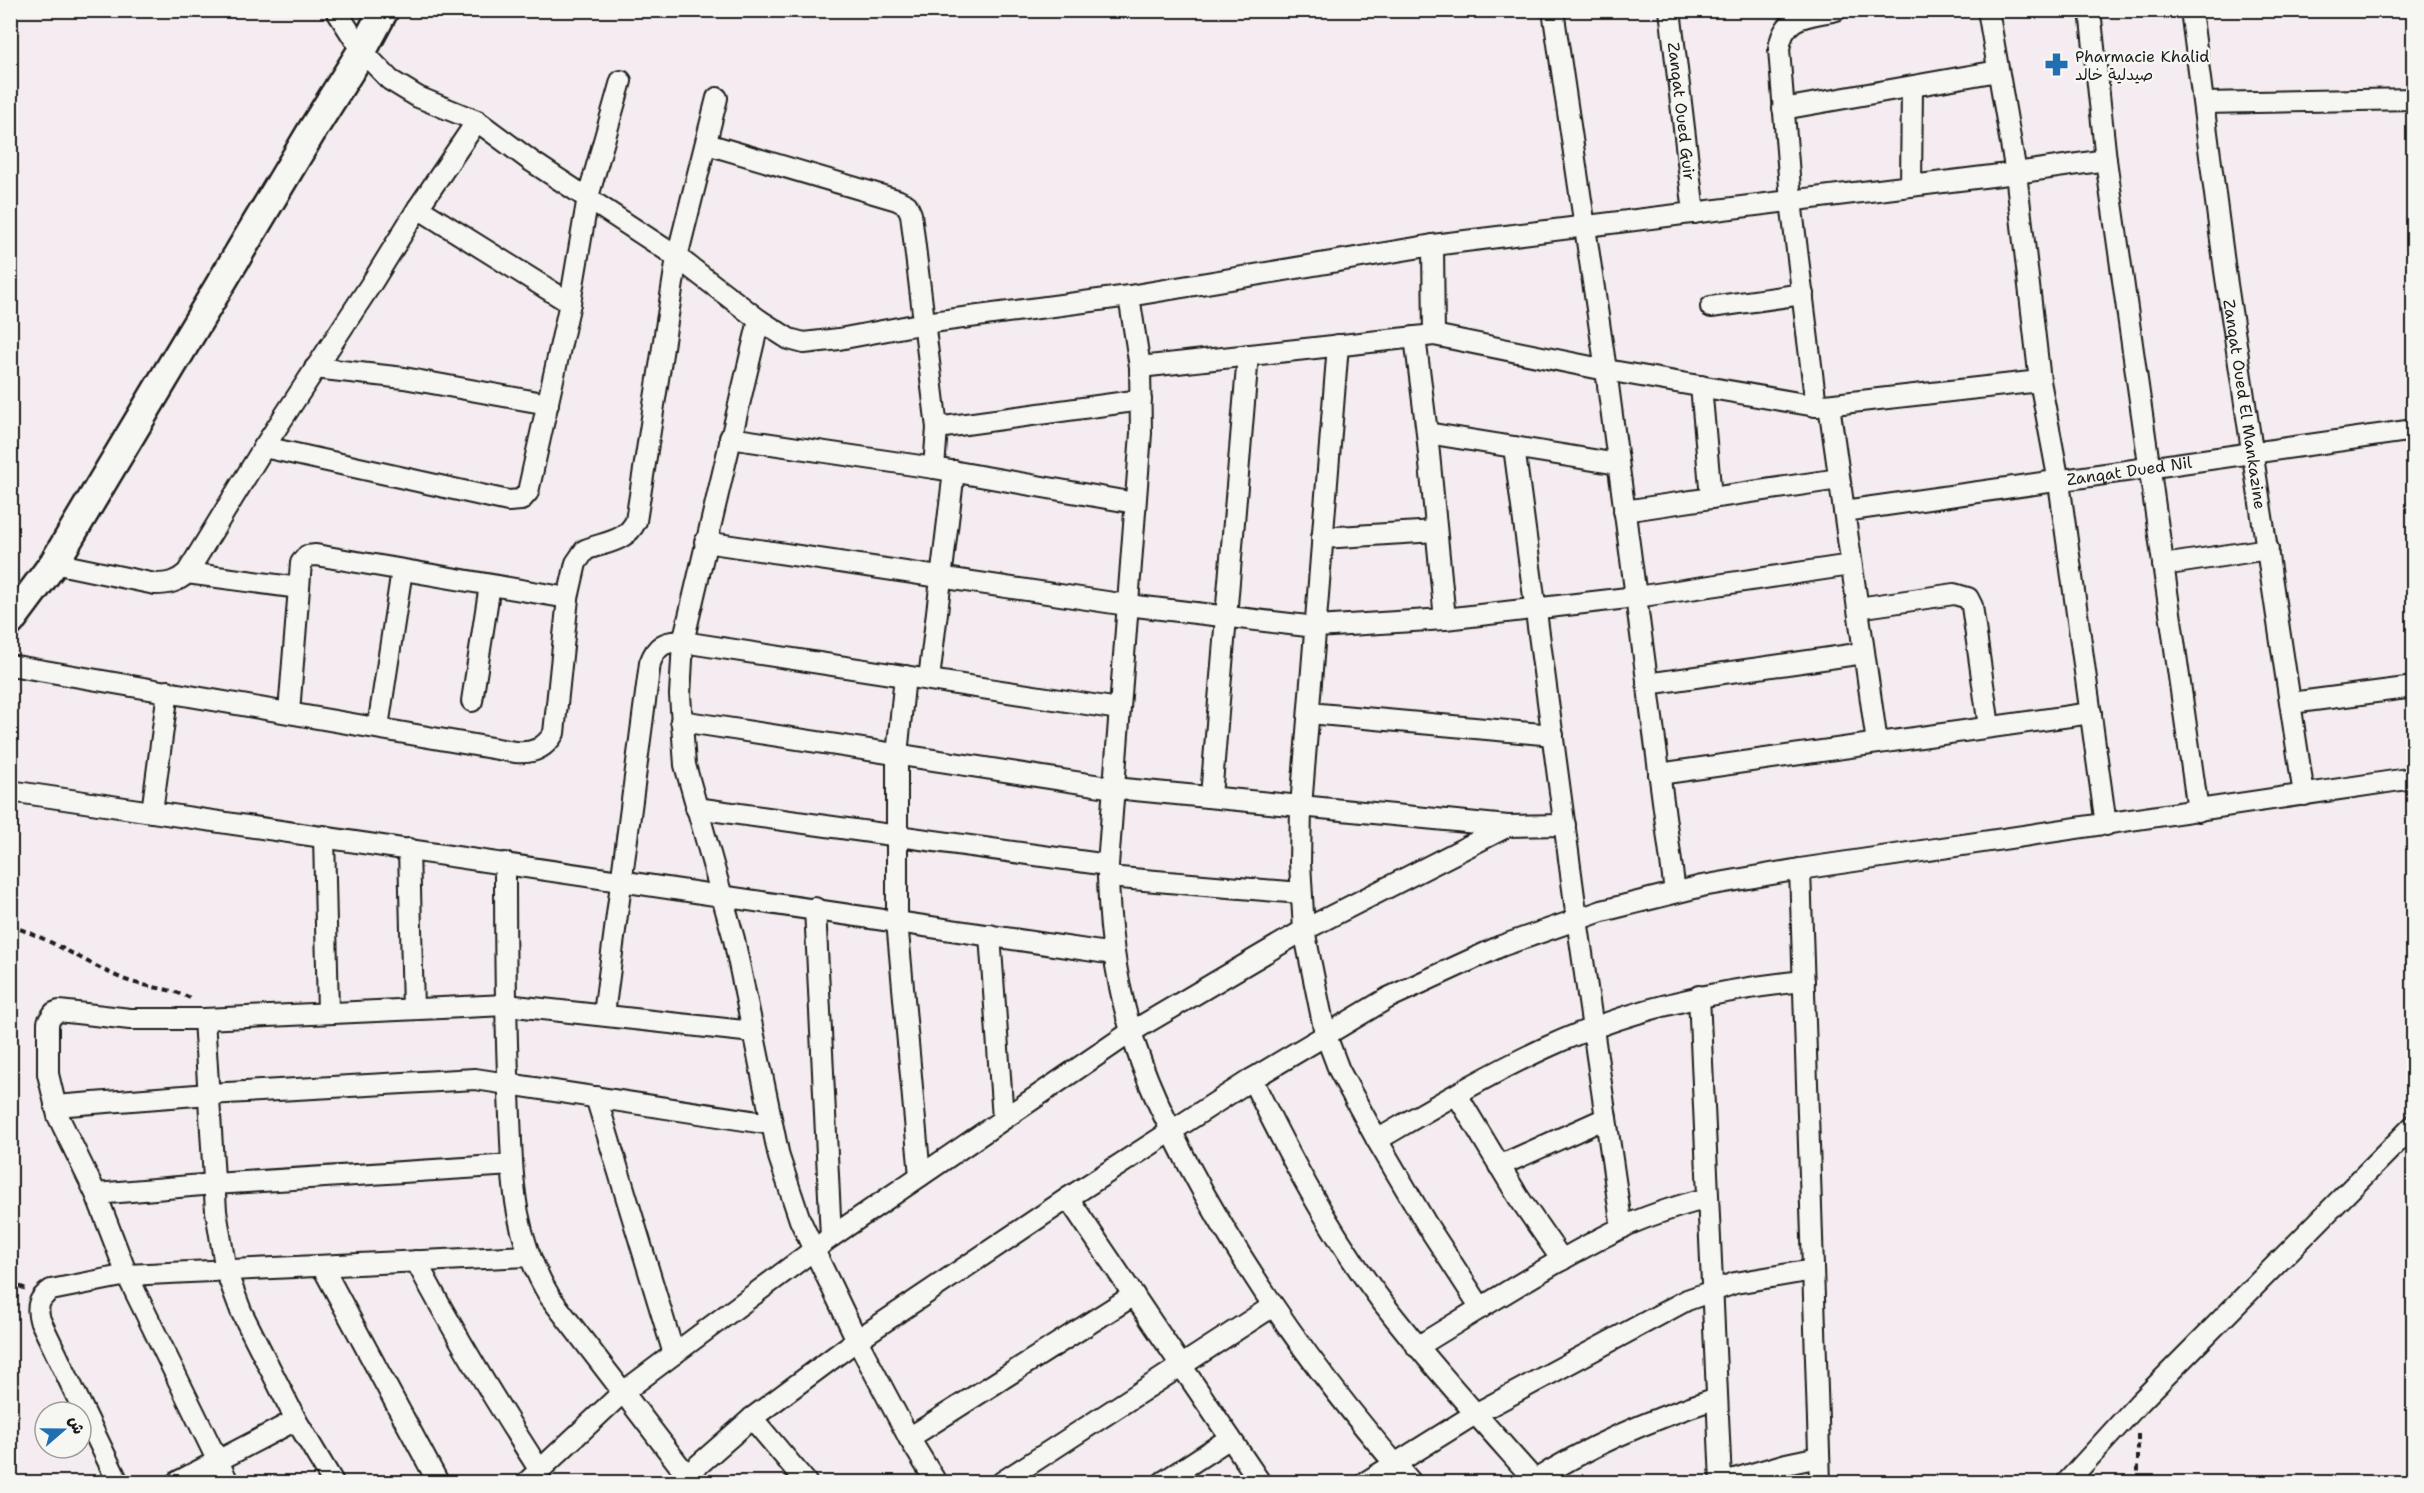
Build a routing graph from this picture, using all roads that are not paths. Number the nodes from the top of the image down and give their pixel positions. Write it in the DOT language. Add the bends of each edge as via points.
graph roads {
  1 [pos="336,10"];
  2 [pos="384,10"];
  3 [pos="1552,10"];
  4 [pos="1670,10"];
  5 [pos="1836,10"];
  6 [pos="1988,10"];
  7 [pos="2090,10"];
  8 [pos="2192,10"];
  9 [pos="362,51"];
  10 [pos="1998,71"];
  11 [pos="621,81"];
  12 [pos="1912,87"];
  13 [pos="717,98"];
  14 [pos="2414,99"];
  15 [pos="2204,103"];
  16 [pos="1783,110"];
  17 [pos="477,121"];
  18 [pos="707,144"];
  19 [pos="2106,160"];
  20 [pos="2016,173"];
  21 [pos="1911,186"];
  22 [pos="588,197"];
  23 [pos="1791,201"];
  24 [pos="418,208"];
  25 [pos="1694,213"];
  26 [pos="1585,226"];
  27 [pos="1433,245"];
  28 [pos="677,257"];
  29 [pos="1803,294"];
  30 [pos="1129,296"];
  31 [pos="570,303"];
  32 [pos="1711,307"];
  33 [pos="759,320"];
  34 [pos="925,323"];
  35 [pos="1425,336"];
  36 [pos="1338,345"];
  37 [pos="1248,355"];
  38 [pos="1140,367"];
  39 [pos="315,368"];
  40 [pos="1606,370"];
  41 [pos="2040,381"];
  42 [pos="1701,386"];
  43 [pos="1141,400"];
  44 [pos="548,404"];
  45 [pos="1822,405"];
  46 [pos="937,428"];
  47 [pos="2414,430"];
  48 [pos="1427,432"];
  49 [pos="730,438"];
  50 [pos="264,447"];
  51 [pos="1515,447"];
  52 [pos="2254,453"];
  53 [pos="1618,464"];
  54 [pos="934,468"];
  55 [pos="2150,468"];
  56 [pos="954,471"];
  57 [pos="1839,479"];
  58 [pos="2059,482"];
  59 [pos="1711,498"];
  60 [pos="1135,504"];
  61 [pos="1844,511"];
  62 [pos="1624,512"];
  63 [pos="1436,531"];
  64 [pos="1322,538"];
  65 [pos="705,542"];
  66 [pos="2268,549"];
  67 [pos="54,562"];
  68 [pos="1851,565"];
  69 [pos="2163,565"];
  70 [pos="402,570"];
  71 [pos="187,573"];
  72 [pos="942,578"];
  73 [pos="490,585"];
  74 [pos="299,588"];
  75 [pos="1635,597"];
  76 [pos="568,598"];
  77 [pos="1127,605"];
  78 [pos="1536,608"];
  79 [pos="1858,608"];
  80 [pos="1226,617"];
  81 [pos="1445,619"];
  82 [pos="10,622"];
  83 [pos="1316,627"];
  84 [pos="683,642"];
  85 [pos="1864,653"];
  86 [pos="10,665"];
  87 [pos="905,676"];
  88 [pos="929,680"];
  89 [pos="1647,684"];
  90 [pos="2414,687"];
  91 [pos="168,691"];
  92 [pos="472,702"];
  93 [pos="2291,703"];
  94 [pos="1119,709"];
  95 [pos="289,712"];
  96 [pos="1309,713"];
  97 [pos="2091,713"];
  98 [pos="681,721"];
  99 [pos="378,727"];
  100 [pos="1989,727"];
  101 [pos="1553,735"];
  102 [pos="1877,743"];
  103 [pos="897,755"];
  104 [pos="1659,774"];
  105 [pos="2414,778"];
  106 [pos="1114,788"];
  107 [pos="10,791"];
  108 [pos="2304,795"];
  109 [pos="1210,796"];
  110 [pos="1301,807"];
  111 [pos="696,808"];
  112 [pos="2198,811"];
  113 [pos="152,812"];
  114 [pos="1565,825"];
  115 [pos="2106,825"];
  116 [pos="1508,826"];
  117 [pos="897,836"];
  118 [pos="324,837"];
  119 [pos="409,849"];
  120 [pos="505,863"];
  121 [pos="1800,869"];
  122 [pos="1108,871"];
  123 [pos="621,880"];
  124 [pos="1675,892"];
  125 [pos="1301,893"];
  126 [pos="722,894"];
  127 [pos="815,908"];
  128 [pos="1577,919"];
  129 [pos="897,921"];
  130 [pos="1304,930"];
  131 [pos="990,935"];
  132 [pos="1114,954"];
  133 [pos="1804,981"];
  134 [pos="1699,996"];
  135 [pos="506,1005"];
  136 [pos="413,1009"];
  137 [pos="328,1012"];
  138 [pos="604,1014"];
  139 [pos="204,1019"];
  140 [pos="1593,1028"];
  141 [pos="753,1032"];
  142 [pos="1131,1032"];
  143 [pos="1325,1034"];
  144 [pos="1251,1079"];
  145 [pos="508,1083"];
  146 [pos="209,1094"];
  147 [pos="1457,1095"];
  148 [pos="596,1097"];
  149 [pos="55,1106"];
  150 [pos="1606,1118"];
  151 [pos="1004,1119"];
  152 [pos="771,1124"];
  153 [pos="2414,1125"];
  154 [pos="1171,1131"];
  155 [pos="1377,1140"];
  156 [pos="512,1165"];
  157 [pos="1499,1166"];
  158 [pos="920,1176"];
  159 [pos="214,1184"];
  160 [pos="96,1194"];
  161 [pos="1068,1198"];
  162 [pos="1708,1198"];
  163 [pos="1622,1228"];
  164 [pos="831,1237"];
  165 [pos="814,1250"];
  166 [pos="528,1256"];
  167 [pos="1562,1260"];
  168 [pos="416,1262"];
  169 [pos="322,1266"];
  170 [pos="1813,1270"];
  171 [pos="226,1271"];
  172 [pos="127,1275"];
  173 [pos="1711,1290"];
  174 [pos="1134,1295"];
  175 [pos="1273,1306"];
  176 [pos="1481,1308"];
  177 [pos="857,1340"];
  178 [pos="1417,1347"];
  179 [pos="674,1354"];
  180 [pos="1182,1366"];
  181 [pos="622,1393"];
  182 [pos="1717,1398"];
  183 [pos="1475,1414"];
  184 [pos="752,1418"];
  185 [pos="296,1420"];
  186 [pos="909,1438"];
  187 [pos="1230,1438"];
  188 [pos="1819,1457"];
  189 [pos="216,1462"];
  190 [pos="1395,1464"];
  191 [pos="533,1476"];
  192 [pos="686,1480"];
  193 [pos="118,1482"];
  194 [pos="177,1482"];
  195 [pos="228,1482"];
  196 [pos="333,1482"];
  197 [pos="438,1482"];
  198 [pos="806,1482"];
  199 [pos="936,1482"];
  200 [pos="1002,1482"];
  201 [pos="1163,1482"];
  202 [pos="1260,1482"];
  203 [pos="1366,1482"];
  204 [pos="1410,1482"];
  205 [pos="1534,1482"];
  206 [pos="1723,1482"];
  207 [pos="1820,1482"];
  208 [pos="2067,1482"];
  1 -- 9 [label="street"];
  2 -- 9 [label="street"];
  3 -- 26 [label="street"];
  4 -- 25 [label="street, Zanqat Oued Guir"];
  5 -- 16 [label="street" via="1786,26 1779,49"];
  6 -- 10 [label="street"];
  7 -- 19 [label="street"];
  8 -- 15 [label="street, Zanqat Oued El Mankazine"];
  9 -- 17 [label="street" via="390,80 418,97"];
  9 -- 67 [label="street"];
  10 -- 12 [label="street"];
  10 -- 20 [label="street"];
  11 -- 22 [label="street"];
  12 -- 16 [label="street"];
  12 -- 21 [label="street"];
  13 -- 18 [label="street"];
  14 -- 15 [label="street"];
  15 -- 52 [label="street, Zanqat Oued El Mankazine"];
  16 -- 23 [label="street"];
  17 -- 22 [label="street"];
  17 -- 24 [label="street"];
  18 -- 28 [label="street"];
  18 -- 34 [label="street" via="907,205"];
  19 -- 20 [label="street"];
  19 -- 55 [label="street"];
  20 -- 21 [label="street"];
  20 -- 41 [label="street"];
  21 -- 23 [label="street"];
  22 -- 28 [label="street"];
  22 -- 31 [label="street"];
  23 -- 25 [label="street"];
  23 -- 29 [label="street"];
  24 -- 31 [label="street"];
  24 -- 39 [label="street"];
  25 -- 26 [label="street"];
  26 -- 27 [label="street"];
  26 -- 40 [label="street"];
  27 -- 30 [label="street"];
  27 -- 35 [label="street"];
  28 -- 33 [label="street"];
  28 -- 76 [label="street" via="636,521 622,539 585,550 576,563"];
  29 -- 32 [label="street"];
  29 -- 45 [label="street"];
  30 -- 34 [label="street"];
  30 -- 38 [label="street"];
  31 -- 44 [label="street"];
  33 -- 34 [label="street" via="789,339 804,343"];
  33 -- 49 [label="street"];
  34 -- 46 [label="street"];
  35 -- 36 [label="street"];
  35 -- 40 [label="street"];
  35 -- 48 [label="street"];
  36 -- 37 [label="street"];
  36 -- 64 [label="street"];
  37 -- 38 [label="street"];
  37 -- 80 [label="street"];
  38 -- 43 [label="street"];
  39 -- 44 [label="street" via="404,378"];
  39 -- 50 [label="street"];
  40 -- 42 [label="street"];
  40 -- 53 [label="street"];
  41 -- 45 [label="street"];
  41 -- 58 [label="street"];
  42 -- 45 [label="street"];
  42 -- 59 [label="street"];
  43 -- 46 [label="street"];
  43 -- 60 [label="street"];
  44 -- 50 [label="street" via="528,492 520,500 508,501"];
  45 -- 57 [label="street"];
  46 -- 54 [label="street"];
  47 -- 52 [label="street, Zanqat Dued Nil"];
  48 -- 51 [label="street"];
  48 -- 63 [label="street"];
  49 -- 54 [label="street"];
  49 -- 65 [label="street"];
  50 -- 71 [label="street"];
  51 -- 53 [label="street"];
  51 -- 78 [label="street"];
  52 -- 55 [label="street, Zanqat Dued Nil"];
  52 -- 66 [label="street, Zanqat Oued El Mankazine"];
  53 -- 62 [label="street"];
  54 -- 56 [label="street"];
  55 -- 58 [label="street, Zanqat Dued Nil"];
  55 -- 69 [label="street"];
  56 -- 60 [label="street"];
  56 -- 72 [label="street"];
  57 -- 59 [label="street"];
  57 -- 61 [label="street"];
  58 -- 61 [label="street, Zanqat Dued Nil"];
  58 -- 97 [label="street"];
  59 -- 62 [label="street"];
  60 -- 77 [label="street"];
  61 -- 68 [label="street"];
  62 -- 75 [label="street"];
  63 -- 64 [label="street"];
  63 -- 81 [label="street"];
  64 -- 83 [label="street"];
  65 -- 72 [label="street"];
  65 -- 84 [label="street"];
  66 -- 69 [label="street"];
  66 -- 93 [label="street, Zanqat Oued El Mankazine"];
  67 -- 71 [label="street" via="155,584 172,582"];
  67 -- 82 [label="street"];
  68 -- 75 [label="street"];
  68 -- 79 [label="street"];
  69 -- 112 [label="street"];
  70 -- 73 [label="street"];
  70 -- 74 [label="street" via="307,556 301,563"];
  70 -- 99 [label="street"];
  71 -- 74 [label="street"];
  72 -- 77 [label="street"];
  72 -- 88 [label="street"];
  73 -- 76 [label="street"];
  73 -- 92 [label="street"];
  74 -- 95 [label="street"];
  75 -- 78 [label="street"];
  75 -- 89 [label="street"];
  76 -- 99 [label="street" via="554,733 542,747 524,753"];
  77 -- 80 [label="street"];
  77 -- 94 [label="street"];
  78 -- 81 [label="street"];
  78 -- 101 [label="street"];
  79 -- 85 [label="street"];
  79 -- 100 [label="street" via="1954,594 1968,598"];
  80 -- 83 [label="street"];
  80 -- 109 [label="street"];
  81 -- 83 [label="street"];
  83 -- 96 [label="street"];
  84 -- 87 [label="street"];
  84 -- 98 [label="street"];
  84 -- 123 [label="street" via="662,645 650,663"];
  85 -- 89 [label="street"];
  85 -- 102 [label="street"];
  86 -- 91 [label="street"];
  87 -- 88 [label="street"];
  87 -- 103 [label="street"];
  88 -- 94 [label="street"];
  89 -- 104 [label="street"];
  90 -- 93 [label="street"];
  91 -- 95 [label="street"];
  91 -- 113 [label="street"];
  93 -- 108 [label="street, Zanqat Oued El Mankazine"];
  94 -- 106 [label="street"];
  95 -- 99 [label="street"];
  96 -- 101 [label="street"];
  96 -- 110 [label="street"];
  97 -- 100 [label="street"];
  97 -- 115 [label="street"];
  98 -- 103 [label="street"];
  98 -- 111 [label="street" via="685,765"];
  100 -- 102 [label="street"];
  101 -- 114 [label="street"];
  102 -- 104 [label="street"];
  103 -- 106 [label="street"];
  103 -- 117 [label="street"];
  104 -- 124 [label="street"];
  105 -- 108 [label="street"];
  106 -- 109 [label="street"];
  106 -- 122 [label="street"];
  107 -- 113 [label="street"];
  108 -- 112 [label="street"];
  109 -- 110 [label="street"];
  110 -- 116 [label="street"];
  110 -- 125 [label="street"];
  111 -- 117 [label="street"];
  111 -- 126 [label="street"];
  112 -- 115 [label="street"];
  113 -- 118 [label="street"];
  114 -- 116 [label="street"];
  114 -- 128 [label="street"];
  115 -- 121 [label="street"];
  116 -- 130 [label="street"];
  117 -- 122 [label="street"];
  117 -- 129 [label="street"];
  118 -- 119 [label="street"];
  118 -- 137 [label="street"];
  119 -- 120 [label="street"];
  119 -- 136 [label="street"];
  120 -- 123 [label="street"];
  120 -- 135 [label="street"];
  121 -- 124 [label="street"];
  121 -- 133 [label="street"];
  122 -- 125 [label="street"];
  122 -- 132 [label="street"];
  123 -- 126 [label="street"];
  123 -- 138 [label="street"];
  124 -- 128 [label="street"];
  125 -- 130 [label="street"];
  126 -- 127 [label="street"];
  126 -- 141 [label="street"];
  127 -- 129 [label="street"];
  127 -- 164 [label="street"];
  128 -- 140 [label="street"];
  128 -- 143 [label="street" via="1449,968"];
  129 -- 131 [label="street"];
  129 -- 158 [label="street"];
  130 -- 142 [label="street"];
  130 -- 143 [label="street"];
  131 -- 132 [label="street"];
  131 -- 151 [label="street"];
  132 -- 142 [label="street"];
  133 -- 134 [label="street"];
  133 -- 170 [label="street"];
  134 -- 140 [label="street"];
  134 -- 162 [label="street"];
  135 -- 136 [label="street"];
  135 -- 138 [label="street"];
  135 -- 145 [label="street"];
  136 -- 137 [label="street"];
  137 -- 139 [label="street"];
  138 -- 141 [label="street"];
  139 -- 146 [label="street"];
  139 -- 149 [label="street" via="54,1013 48,1022 48,1074"];
  140 -- 147 [label="street" via="1510,1065"];
  140 -- 150 [label="street"];
  141 -- 152 [label="street"];
  142 -- 151 [label="street"];
  142 -- 154 [label="street"];
  143 -- 144 [label="street"];
  143 -- 155 [label="street"];
  144 -- 154 [label="street"];
  144 -- 178 [label="street" via="1342,1245"];
  145 -- 146 [label="street" via="464,1079"];
  145 -- 148 [label="street"];
  145 -- 156 [label="street"];
  146 -- 149 [label="street"];
  146 -- 159 [label="street"];
  147 -- 155 [label="street"];
  147 -- 157 [label="street"];
  148 -- 152 [label="street"];
  148 -- 179 [label="street"];
  149 -- 160 [label="street"];
  150 -- 157 [label="street"];
  150 -- 163 [label="street"];
  151 -- 158 [label="street"];
  152 -- 165 [label="street" via="789,1189"];
  153 -- 208 [label="street" via="2138,1404"];
  154 -- 161 [label="street"];
  154 -- 175 [label="street"];
  155 -- 176 [label="street"];
  156 -- 159 [label="street"];
  156 -- 166 [label="street" via="516,1211"];
  157 -- 167 [label="street"];
  158 -- 164 [label="street"];
  159 -- 160 [label="street"];
  159 -- 171 [label="street"];
  160 -- 172 [label="street"];
  161 -- 174 [label="street"];
  161 -- 177 [label="street"];
  162 -- 163 [label="street"];
  162 -- 173 [label="street"];
  163 -- 167 [label="street"];
  164 -- 165 [label="street"];
  165 -- 177 [label="street"];
  165 -- 179 [label="street"];
  166 -- 168 [label="street"];
  166 -- 181 [label="street" via="550,1297"];
  167 -- 176 [label="street"];
  168 -- 169 [label="street"];
  168 -- 191 [label="street"];
  169 -- 171 [label="street"];
  169 -- 197 [label="street"];
  170 -- 173 [label="street"];
  170 -- 188 [label="street"];
  171 -- 172 [label="street"];
  171 -- 185 [label="street" via="241,1311"];
  172 -- 189 [label="street"];
  172 -- 193 [label="street" via="51,1290 44,1294 37,1311"];
  173 -- 182 [label="street"];
  173 -- 183 [label="street" via="1664,1311"];
  174 -- 180 [label="street"];
  174 -- 186 [label="street"];
  175 -- 180 [label="street"];
  175 -- 190 [label="street"];
  176 -- 178 [label="street"];
  177 -- 184 [label="street"];
  177 -- 186 [label="street"];
  178 -- 183 [label="street"];
  179 -- 181 [label="street"];
  180 -- 187 [label="street"];
  180 -- 200 [label="street"];
  181 -- 191 [label="street"];
  181 -- 192 [label="street"];
  182 -- 205 [label="street" via="1623,1432"];
  182 -- 206 [label="street"];
  183 -- 190 [label="street"];
  183 -- 205 [label="street"];
  184 -- 192 [label="street"];
  184 -- 198 [label="street"];
  185 -- 189 [label="street"];
  185 -- 196 [label="street"];
  186 -- 199 [label="street"];
  187 -- 201 [label="street"];
  187 -- 202 [label="street"];
  188 -- 206 [label="street"];
  188 -- 207 [label="street"];
  189 -- 194 [label="street"];
  189 -- 195 [label="street"];
  190 -- 203 [label="street"];
  190 -- 204 [label="street"];
}
